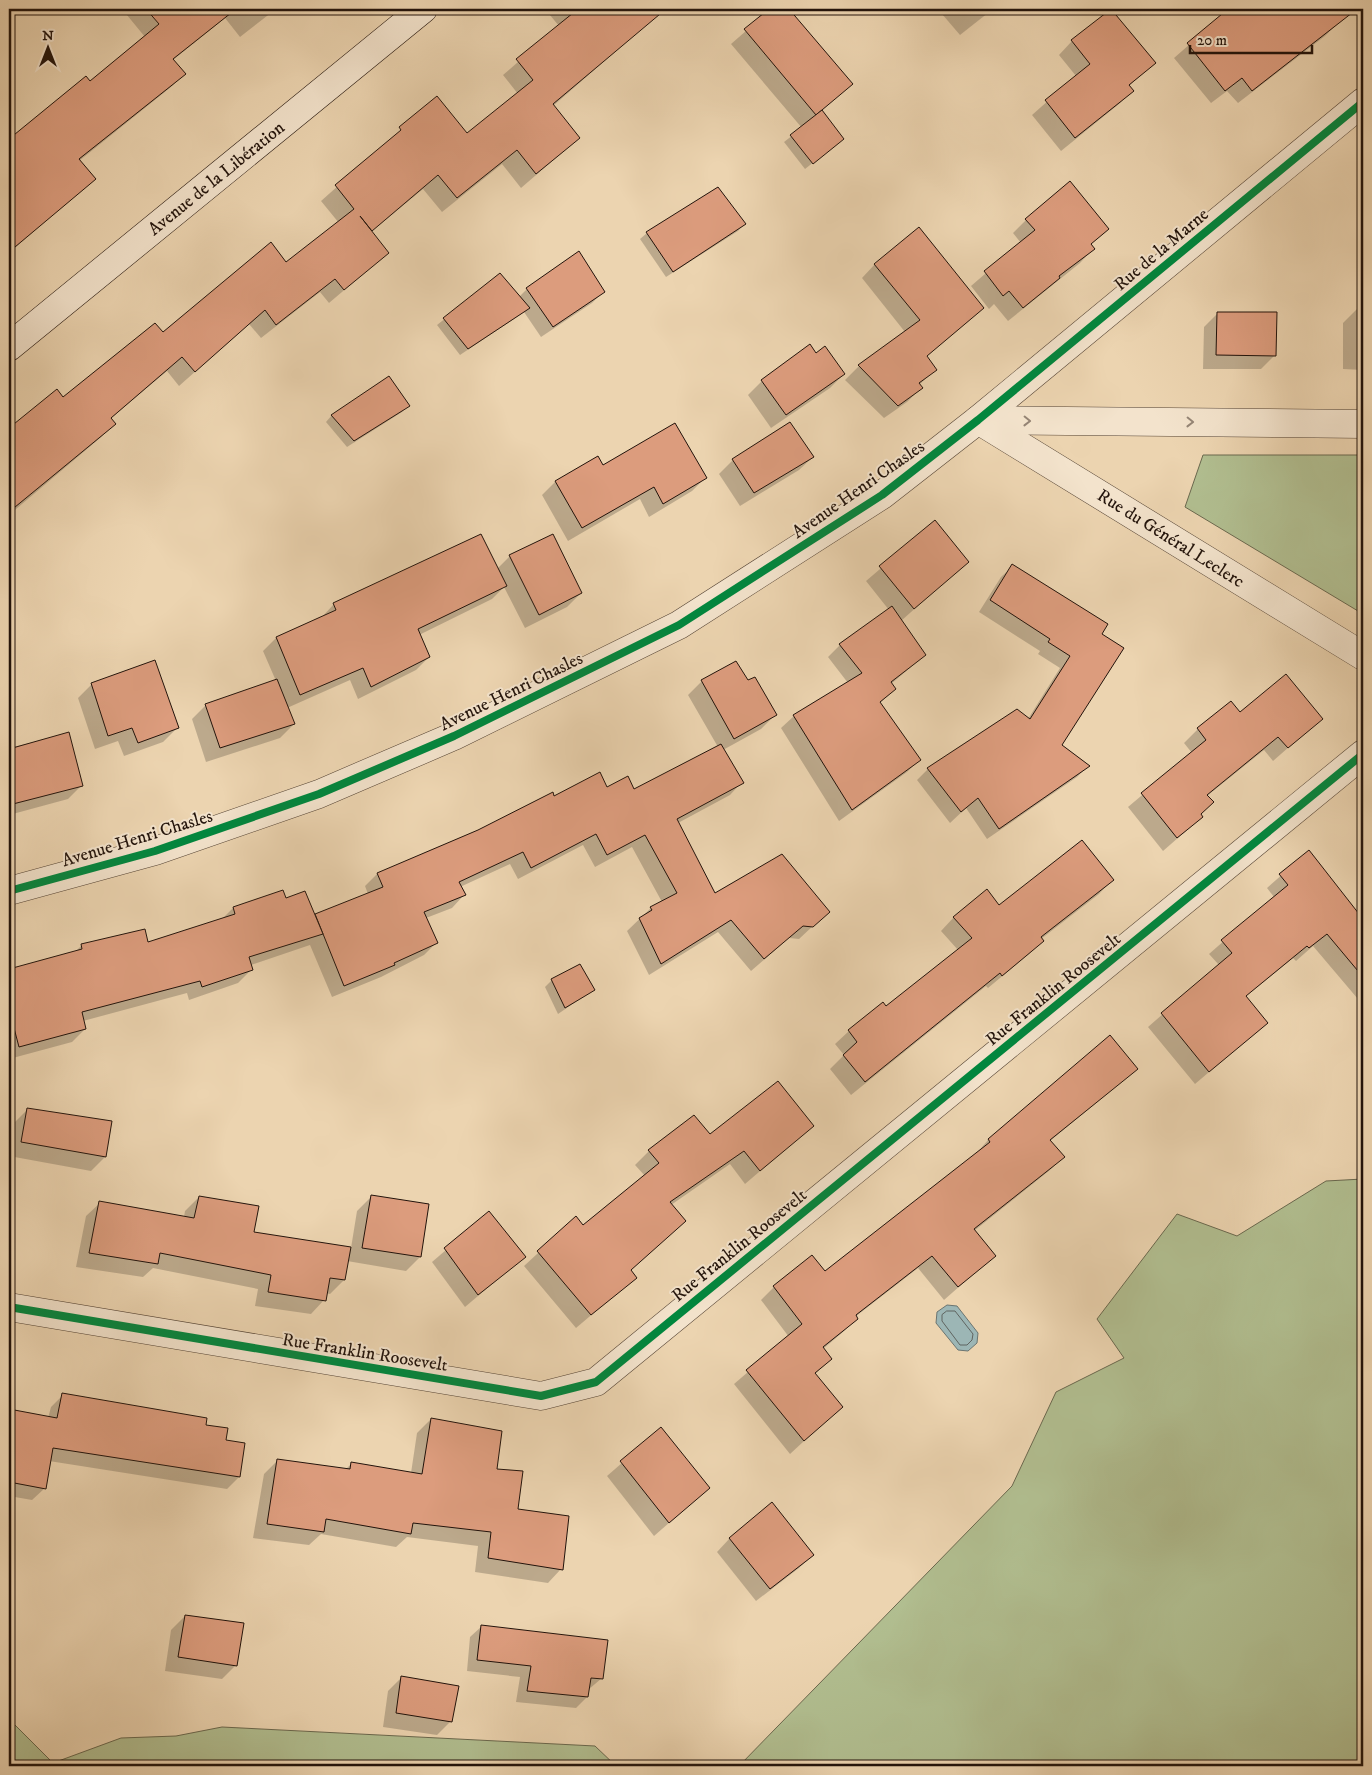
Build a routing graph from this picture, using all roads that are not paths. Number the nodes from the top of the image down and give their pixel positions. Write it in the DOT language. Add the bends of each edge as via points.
graph roads {
  1 [pos="423,9"];
  2 [pos="1363,102"];
  3 [pos="9,347"];
  4 [pos="978,420"];
  5 [pos="1363,424"];
  6 [pos="1363,656"];
  7 [pos="1363,754"];
  8 [pos="9,891"];
  9 [pos="9,1307"];
  1 -- 3 [label="street, Avenue de la Libération"];
  2 -- 4 [label="street, Rue de la Marne"];
  4 -- 5 [label="street, one-way"];
  4 -- 6 [label="street, Rue du Général Leclerc"];
  4 -- 8 [label="street, Avenue Henri Chasles" via="882,496 679,625 454,736 319,794 182,842"];
  7 -- 9 [label="street, Rue Franklin Roosevelt" via="596,1382 542,1396"];
}
